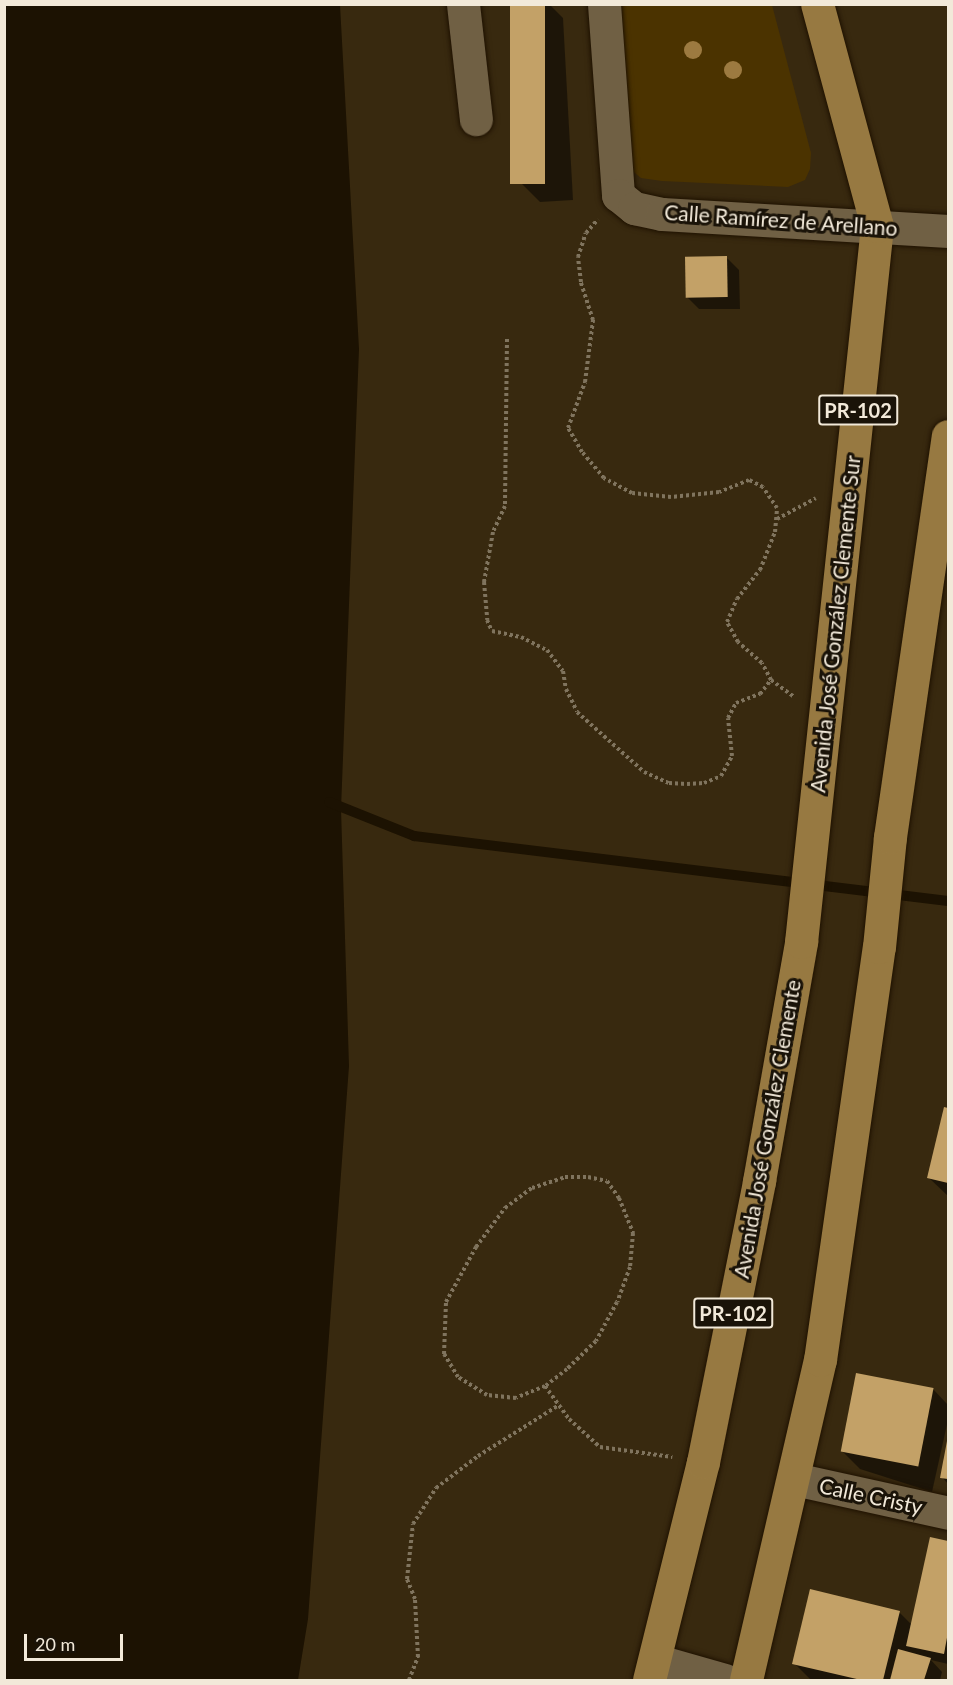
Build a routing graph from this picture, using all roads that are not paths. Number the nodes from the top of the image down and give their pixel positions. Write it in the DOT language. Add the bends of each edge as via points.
graph roads {
  1 [pos="463,4"];
  2 [pos="604,4"];
  3 [pos="817,4"];
  4 [pos="476,118"];
  5 [pos="877,226"];
  6 [pos="948,231"];
  7 [pos="948,436"];
  8 [pos="814,821"];
  9 [pos="794,1479"];
  10 [pos="948,1513"];
  11 [pos="652,1670"];
  12 [pos="725,1680"];
  13 [pos="746,1680"];
  1 -- 4 [label="street"];
  2 -- 5 [label="street, Calle Ramírez de Arellano" via="618,195 634,208 662,214"];
  3 -- 5 [label="main road, Avenida José González Clemente Sur / PR-102"];
  5 -- 6 [label="street, Calle Ramírez de Arellano"];
  5 -- 8 [label="main road, Avenida José González Clemente Sur / PR-102"];
  7 -- 9 [label="main road" via="820,1360"];
  8 -- 11 [label="main road, Avenida José González Clemente / PR-102" via="801,942 759,1181 703,1462"];
  9 -- 10 [label="street, Calle Cristy"];
  9 -- 13 [label="main road"];
  11 -- 12 [label="street"];
}
